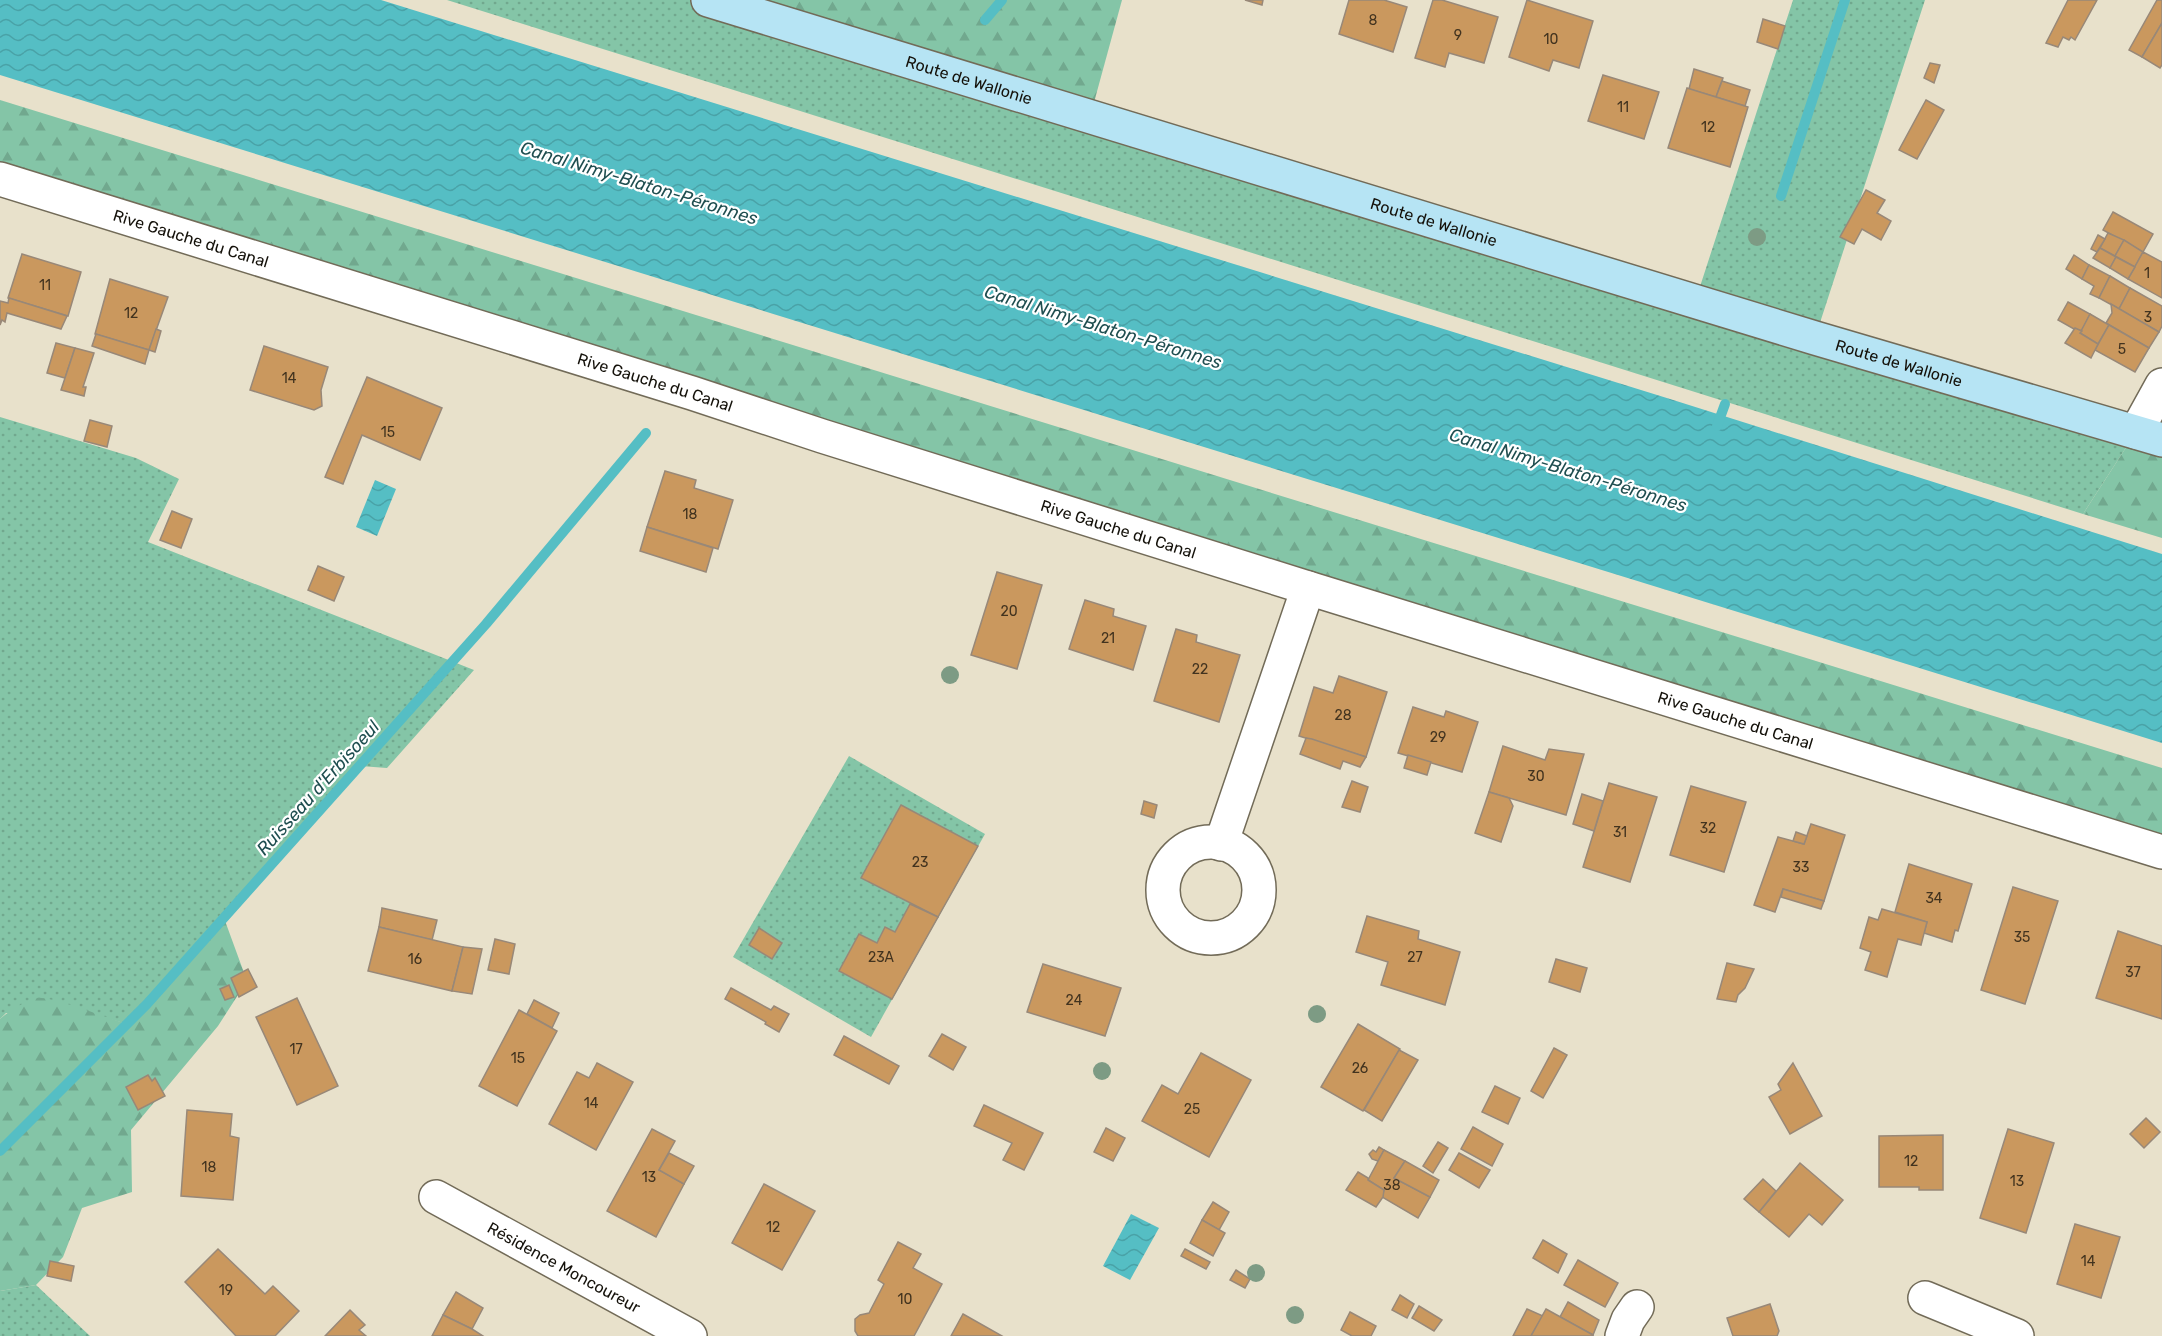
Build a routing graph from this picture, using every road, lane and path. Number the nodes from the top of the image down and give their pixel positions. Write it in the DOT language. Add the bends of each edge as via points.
graph roads {
  1 [pos="708,0"];
  2 [pos="760,10"];
  3 [pos="0,179"];
  4 [pos="2162,385"];
  5 [pos="2149,436"];
  6 [pos="1308,588"];
  7 [pos="1221,843"];
  8 [pos="2162,852"];
  9 [pos="436,1197"];
  10 [pos="1925,1298"];
  11 [pos="1637,1307"];
  12 [pos="690,1336"];
  13 [pos="1622,1336"];
  14 [pos="2017,1336"];
  1 -- 2 [label="main road, Route de Wallonie"];
  2 -- 5 [label="main road, Route de Wallonie" via="1804,335"];
  3 -- 6 [label="street, Rive Gauche du Canal"];
  4 -- 5 [label="street"];
  6 -- 7 [label="street"];
  6 -- 8 [label="street, Rive Gauche du Canal"];
  9 -- 12 [label="street, Résidence Moncoureur"];
  10 -- 14 [label="street"];
  11 -- 13 [label="street"];
}
